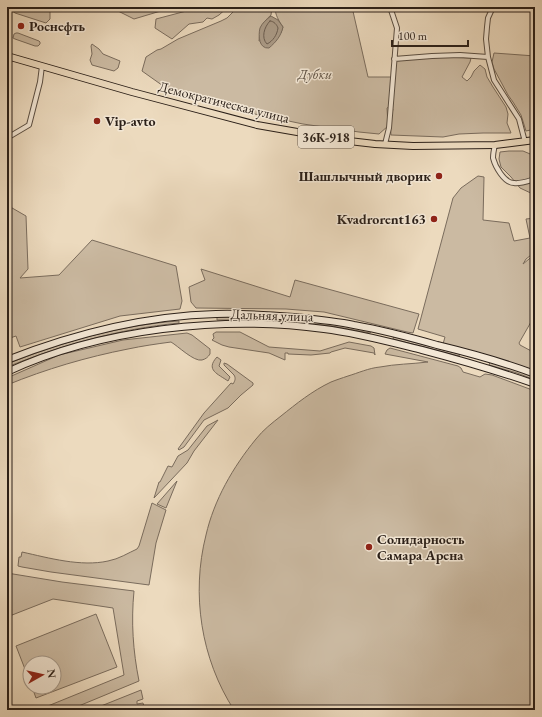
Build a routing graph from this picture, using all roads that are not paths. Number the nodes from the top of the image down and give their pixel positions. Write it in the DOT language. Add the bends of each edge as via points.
graph roads {
  1 [pos="390,7"];
  2 [pos="493,7"];
  3 [pos="7,56"];
  4 [pos="488,57"];
  5 [pos="394,60"];
  6 [pos="42,66"];
  7 [pos="7,138"];
  8 [pos="535,140"];
  9 [pos="525,142"];
  10 [pos="385,144"];
  11 [pos="495,145"];
  12 [pos="535,178"];
  13 [pos="199,315"];
  14 [pos="275,315"];
  15 [pos="274,325"];
  16 [pos="200,326"];
  17 [pos="384,331"];
  18 [pos="382,340"];
  19 [pos="478,356"];
  20 [pos="7,360"];
  21 [pos="475,365"];
  22 [pos="7,372"];
  23 [pos="535,374"];
  24 [pos="535,384"];
  1 -- 5 [label="street" via="398,28"];
  2 -- 4 [label="street" via="487,26"];
  3 -- 6 [label="main road, Демократическая улица / 36К-918"];
  4 -- 5 [label="street" via="460,55"];
  4 -- 9 [label="street" via="494,80 520,119"];
  5 -- 10 [label="street" via="389,128"];
  6 -- 7 [label="street" via="29,125"];
  6 -- 10 [label="main road, Демократическая улица / 36К-918" via="257,125 349,141"];
  8 -- 9 [label="main road, Демократическая улица / 36К-918"];
  9 -- 11 [label="main road, Демократическая улица / 36К-918"];
  10 -- 11 [label="main road, Демократическая улица / 36К-918"];
  11 -- 12 [label="street" via="493,157 499,172 507,181 512,184 522,183"];
  13 -- 14 [label="main road, Дальняя улица"];
  13 -- 16 [label="main road"];
  13 -- 20 [label="main road, Дальняя улица" via="164,318 104,329"];
  14 -- 15 [label="main road"];
  14 -- 17 [label="main road, Дальняя улица"];
  15 -- 16 [label="main road, Дальняя улица"];
  15 -- 18 [label="main road, Дальняя улица" via="324,329"];
  16 -- 22 [label="main road, Дальняя улица" via="108,338 59,351"];
  17 -- 18 [label="main road"];
  17 -- 19 [label="main road, Дальняя улица"];
  18 -- 21 [label="main road, Дальняя улица"];
  19 -- 21 [label="main road"];
  19 -- 23 [label="main road, Дальняя улица"];
  21 -- 24 [label="main road, Дальняя улица"];
}
